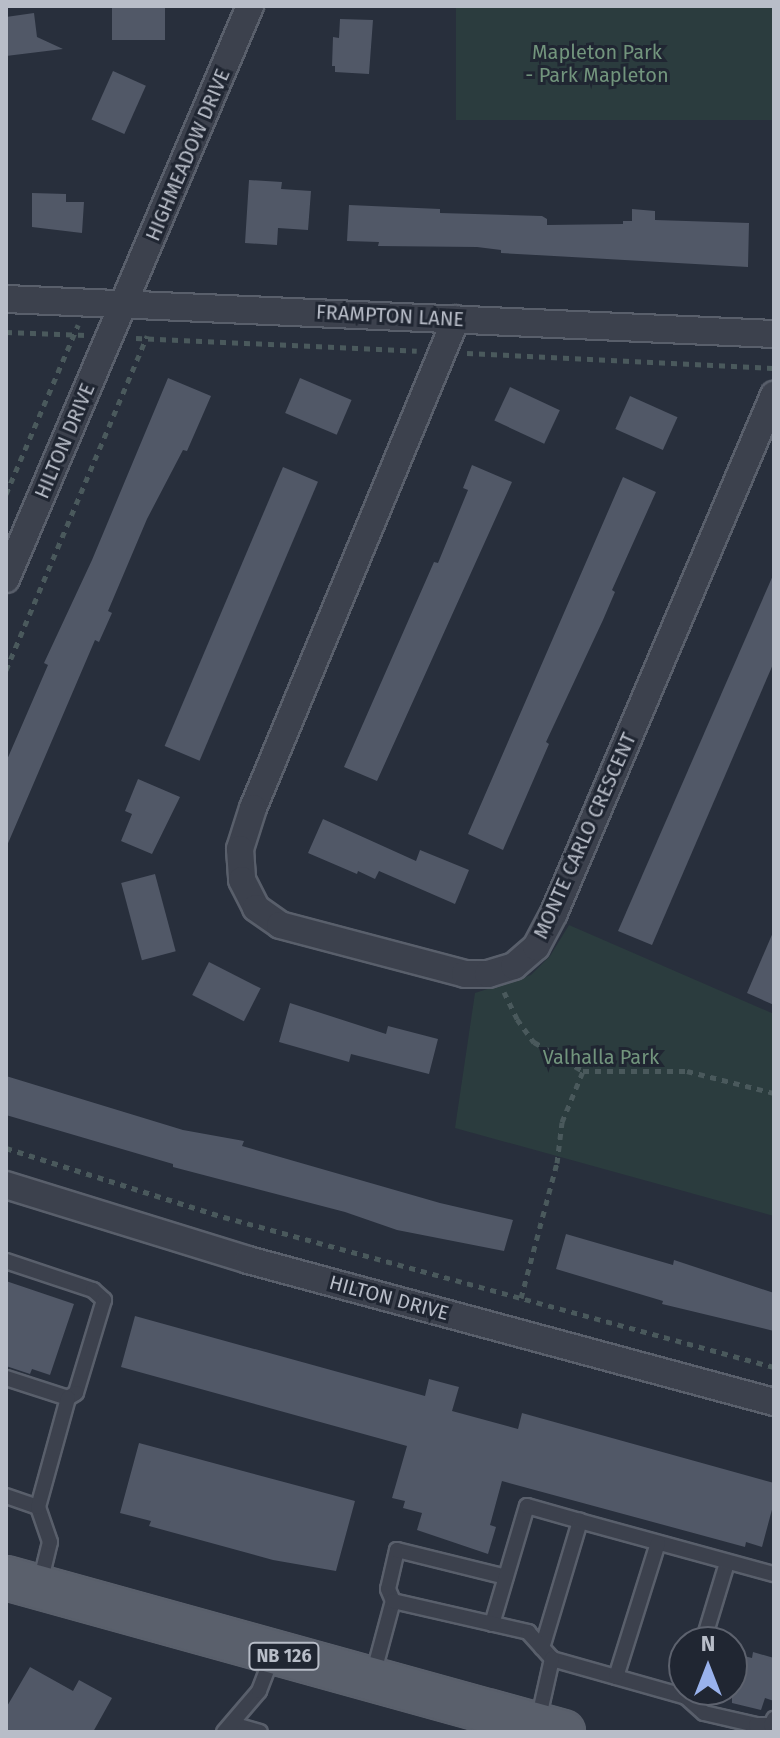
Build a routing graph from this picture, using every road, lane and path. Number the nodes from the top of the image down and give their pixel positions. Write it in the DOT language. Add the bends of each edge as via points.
graph roads {
  1 [pos="250,6"];
  2 [pos="6,299"];
  3 [pos="88,301"];
  4 [pos="125,303"];
  5 [pos="158,304"];
  6 [pos="456,319"];
  7 [pos="6,332"];
  8 [pos="774,334"];
  9 [pos="74,335"];
  10 [pos="110,336"];
  11 [pos="147,338"];
  12 [pos="443,352"];
  13 [pos="774,368"];
  14 [pos="774,395"];
  15 [pos="6,494"];
  16 [pos="6,579"];
  17 [pos="6,670"];
  18 [pos="498,972"];
  19 [pos="583,1071"];
  20 [pos="774,1093"];
  21 [pos="6,1148"];
  22 [pos="6,1185"];
  23 [pos="6,1261"];
  24 [pos="521,1298"];
  25 [pos="774,1367"];
  26 [pos="6,1378"];
  27 [pos="68,1398"];
  28 [pos="774,1402"];
  29 [pos="6,1496"];
  30 [pos="38,1507"];
  31 [pos="580,1521"];
  32 [pos="658,1543"];
  33 [pos="727,1563"];
  34 [pos="774,1574"];
  35 [pos="506,1577"];
  36 [pos="22,1583"];
  37 [pos="393,1601"];
  38 [pos="492,1624"];
  39 [pos="708,1626"];
  40 [pos="273,1653"];
  41 [pos="547,1654"];
  42 [pos="616,1677"];
  43 [pos="372,1680"];
  44 [pos="668,1689"];
  45 [pos="698,1706"];
  46 [pos="774,1719"];
  47 [pos="228,1728"];
  48 [pos="550,1728"];
  49 [pos="260,1732"];
  1 -- 4 [label="street, HIGHMEADOW DRIVE"];
  2 -- 3 [label="street, FRAMPTON LANE"];
  3 -- 4 [label="street, FRAMPTON LANE"];
  3 -- 9 [label="path"];
  4 -- 5 [label="street, FRAMPTON LANE"];
  4 -- 10 [label="street, HILTON DRIVE"];
  5 -- 6 [label="street, FRAMPTON LANE"];
  5 -- 11 [label="path"];
  6 -- 8 [label="street, FRAMPTON LANE"];
  6 -- 12 [label="street"];
  7 -- 9 [label="path"];
  9 -- 10 [label="path"];
  9 -- 15 [label="path"];
  10 -- 11 [label="path"];
  10 -- 16 [label="street, HILTON DRIVE"];
  11 -- 12 [label="path"];
  11 -- 17 [label="path"];
  12 -- 13 [label="path"];
  12 -- 18 [label="street" via="253,808 240,849 242,880 256,908 280,925 465,974"];
  14 -- 18 [label="street, MONTE CARLO CRESCENT" via="554,913 536,947"];
  18 -- 19 [label="path" via="508,1004 534,1042"];
  19 -- 20 [label="path" via="687,1071"];
  19 -- 24 [label="path" via="562,1122 557,1163"];
  21 -- 24 [label="path" via="210,1213"];
  22 -- 28 [label="street, HILTON DRIVE" via="248,1260"];
  23 -- 27 [label="lane" via="93,1290 104,1300 81,1384"];
  24 -- 25 [label="path"];
  26 -- 27 [label="lane"];
  27 -- 30 [label="lane"];
  29 -- 30 [label="lane"];
  30 -- 36 [label="lane" via="50,1542"];
  31 -- 32 [label="lane"];
  31 -- 35 [label="lane" via="527,1506"];
  31 -- 41 [label="lane"];
  32 -- 33 [label="lane"];
  32 -- 42 [label="lane"];
  33 -- 34 [label="lane"];
  33 -- 39 [label="lane"];
  35 -- 37 [label="lane" via="397,1550 388,1589"];
  35 -- 38 [label="lane"];
  36 -- 40 [label="main road, NB 126"];
  37 -- 38 [label="lane"];
  37 -- 43 [label="lane"];
  38 -- 41 [label="lane" via="528,1632"];
  40 -- 43 [label="main road, NB 126"];
  40 -- 47 [label="lane" via="259,1691"];
  41 -- 42 [label="lane"];
  41 -- 48 [label="lane"];
  42 -- 44 [label="lane"];
  43 -- 48 [label="main road, NB 126" via="472,1713"];
  45 -- 46 [label="lane" via="704,1713 756,1725 771,1725"];
  47 -- 49 [label="lane"];
}
